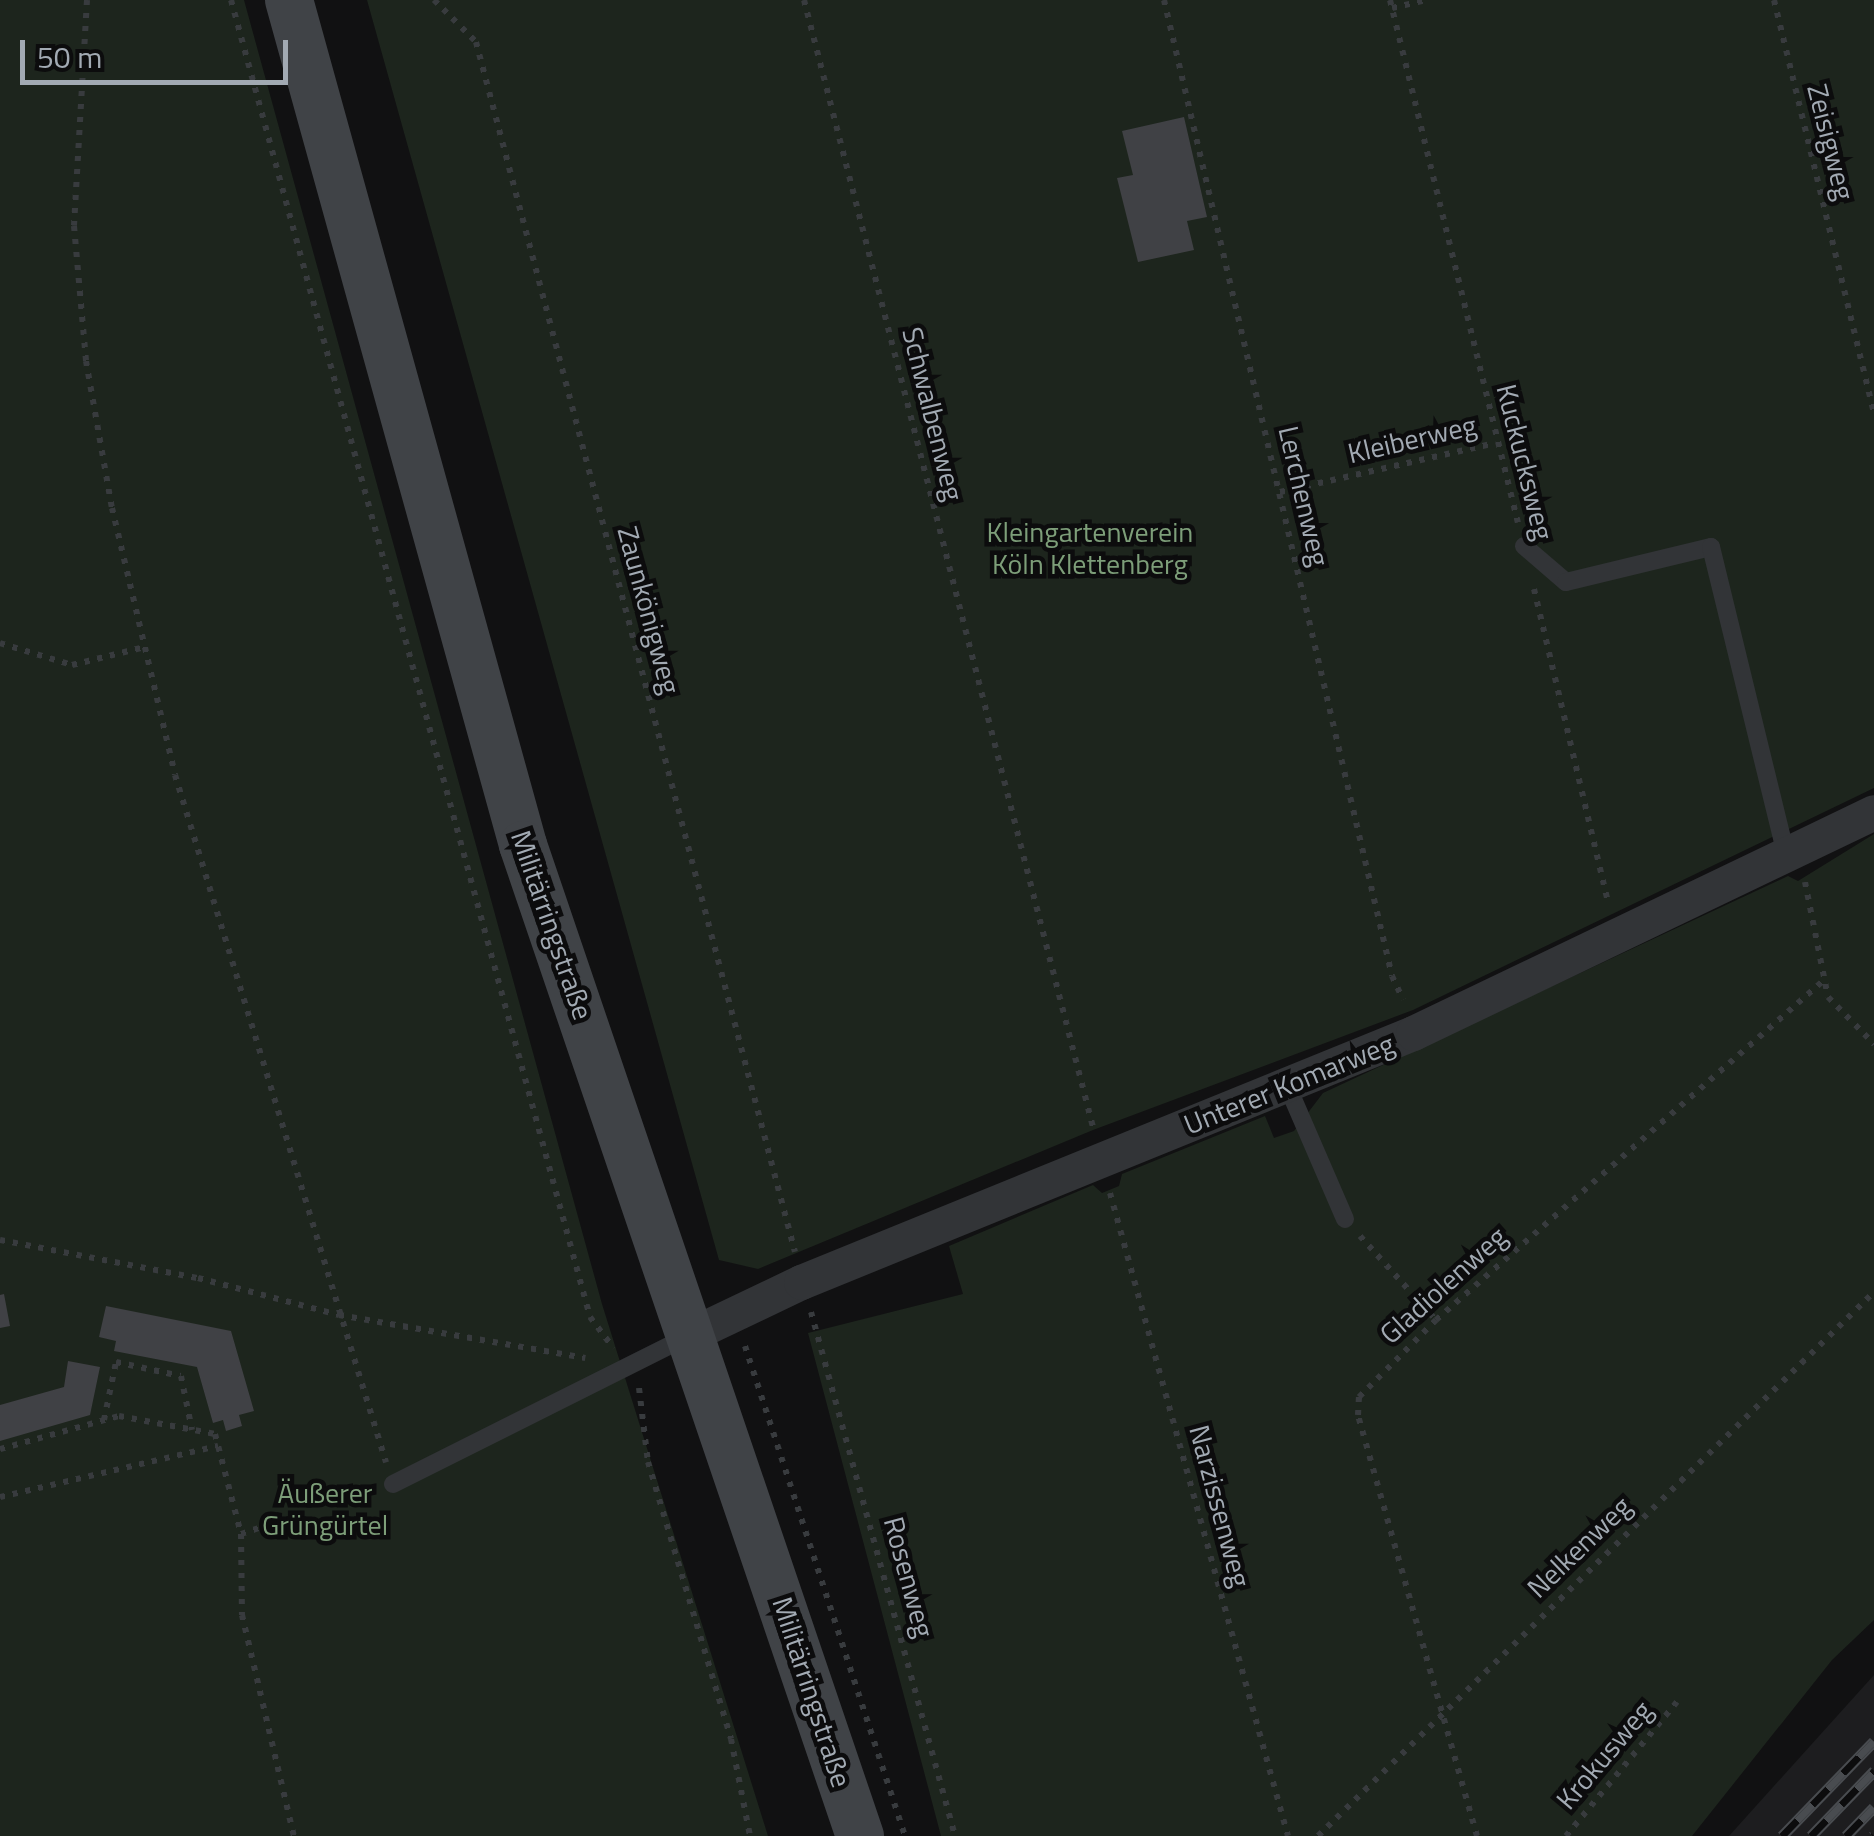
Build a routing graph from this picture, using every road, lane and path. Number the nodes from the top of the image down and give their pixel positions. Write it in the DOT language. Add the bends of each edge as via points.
graph roads {
  1 [pos="86,0"];
  2 [pos="231,0"];
  3 [pos="289,0"];
  4 [pos="434,0"];
  5 [pos="804,0"];
  6 [pos="1164,0"];
  7 [pos="1427,0"];
  8 [pos="1774,0"];
  9 [pos="1391,4"];
  10 [pos="1874,412"];
  11 [pos="1496,443"];
  12 [pos="1280,492"];
  13 [pos="1524,546"];
  14 [pos="0,643"];
  15 [pos="145,647"];
  16 [pos="1874,812"];
  17 [pos="1795,866"];
  18 [pos="1617,936"];
  19 [pos="1823,982"];
  20 [pos="1404,1002"];
  21 [pos="1874,1044"];
  22 [pos="1287,1086"];
  23 [pos="1093,1130"];
  24 [pos="1109,1189"];
  25 [pos="1346,1220"];
  26 [pos="0,1240"];
  27 [pos="794,1248"];
  28 [pos="1874,1292"];
  29 [pos="339,1315"];
  30 [pos="1436,1320"];
  31 [pos="714,1324"];
  32 [pos="818,1331"];
  33 [pos="625,1365"];
  34 [pos="104,1420"];
  35 [pos="192,1430"];
  36 [pos="218,1446"];
  37 [pos="0,1449"];
  38 [pos="393,1484"];
  39 [pos="0,1497"];
  40 [pos="286,1519"];
  41 [pos="241,1534"];
  42 [pos="1677,1702"];
  43 [pos="1440,1712"];
  44 [pos="294,1836"];
  45 [pos="750,1836"];
  46 [pos="860,1836"];
  47 [pos="905,1836"];
  48 [pos="955,1836"];
  49 [pos="1288,1836"];
  50 [pos="1318,1836"];
  51 [pos="1478,1836"];
  52 [pos="1566,1836"];
  1 -- 15 [label="path" via="74,226 79,284 112,508"];
  2 -- 33 [label="path" via="590,1317"];
  3 -- 31 [label="main road, Militärringstraße" via="523,845"];
  4 -- 27 [label="path, Zaunkönigweg" via="476,42"];
  5 -- 23 [label="path, Schwalbenweg"];
  6 -- 12 [label="path, Lerchenweg"];
  7 -- 9 [label="path"];
  8 -- 10 [label="path, Zeisigweg"];
  9 -- 11 [label="path, Kuckucksweg"];
  11 -- 12 [label="path, Kleiberweg"];
  11 -- 13 [label="path, Kuckucksweg"];
  12 -- 20 [label="path, Lerchenweg" via="1392,976"];
  13 -- 17 [label="lane" via="1566,582 1711,547"];
  13 -- 18 [label="path, Kuckucksweg"];
  14 -- 15 [label="path" via="72,665"];
  15 -- 29 [label="path" via="175,775"];
  16 -- 17 [label="street, Unterer Komarweg"];
  17 -- 18 [label="street, Unterer Komarweg"];
  17 -- 19 [label="path"];
  18 -- 22 [label="street, Unterer Komarweg"];
  19 -- 21 [label="path" via="1828,997"];
  19 -- 30 [label="path, Gladiolenweg"];
  22 -- 25 [label="lane"];
  22 -- 31 [label="street, Unterer Komarweg" via="801,1282"];
  24 -- 49 [label="path, Narzissenweg"];
  25 -- 30 [label="path"];
  26 -- 29 [label="path" via="198,1278"];
  28 -- 43 [label="path, Nelkenweg"];
  29 -- 33 [label="path"];
  29 -- 38 [label="path"];
  30 -- 43 [label="path, Gladiolenweg" via="1370,1380 1358,1416"];
  31 -- 33 [label="lane"];
  31 -- 46 [label="main road, Militärringstraße"];
  31 -- 47 [label="path"];
  32 -- 48 [label="path, Rosenweg"];
  33 -- 38 [label="lane"];
  33 -- 45 [label="path" via="642,1394 648,1462 732,1738"];
  34 -- 35 [label="path" via="119,1416"];
  34 -- 35 [label="path" via="116,1362 181,1376"];
  34 -- 37 [label="path"];
  35 -- 36 [label="path" via="215,1434"];
  36 -- 39 [label="path"];
  36 -- 41 [label="path"];
  40 -- 41 [label="path"];
  41 -- 44 [label="path" via="242,1615"];
  42 -- 52 [label="path, Krokusweg"];
  43 -- 50 [label="path, Nelkenweg"];
  43 -- 51 [label="path, Gladiolenweg"];
}
